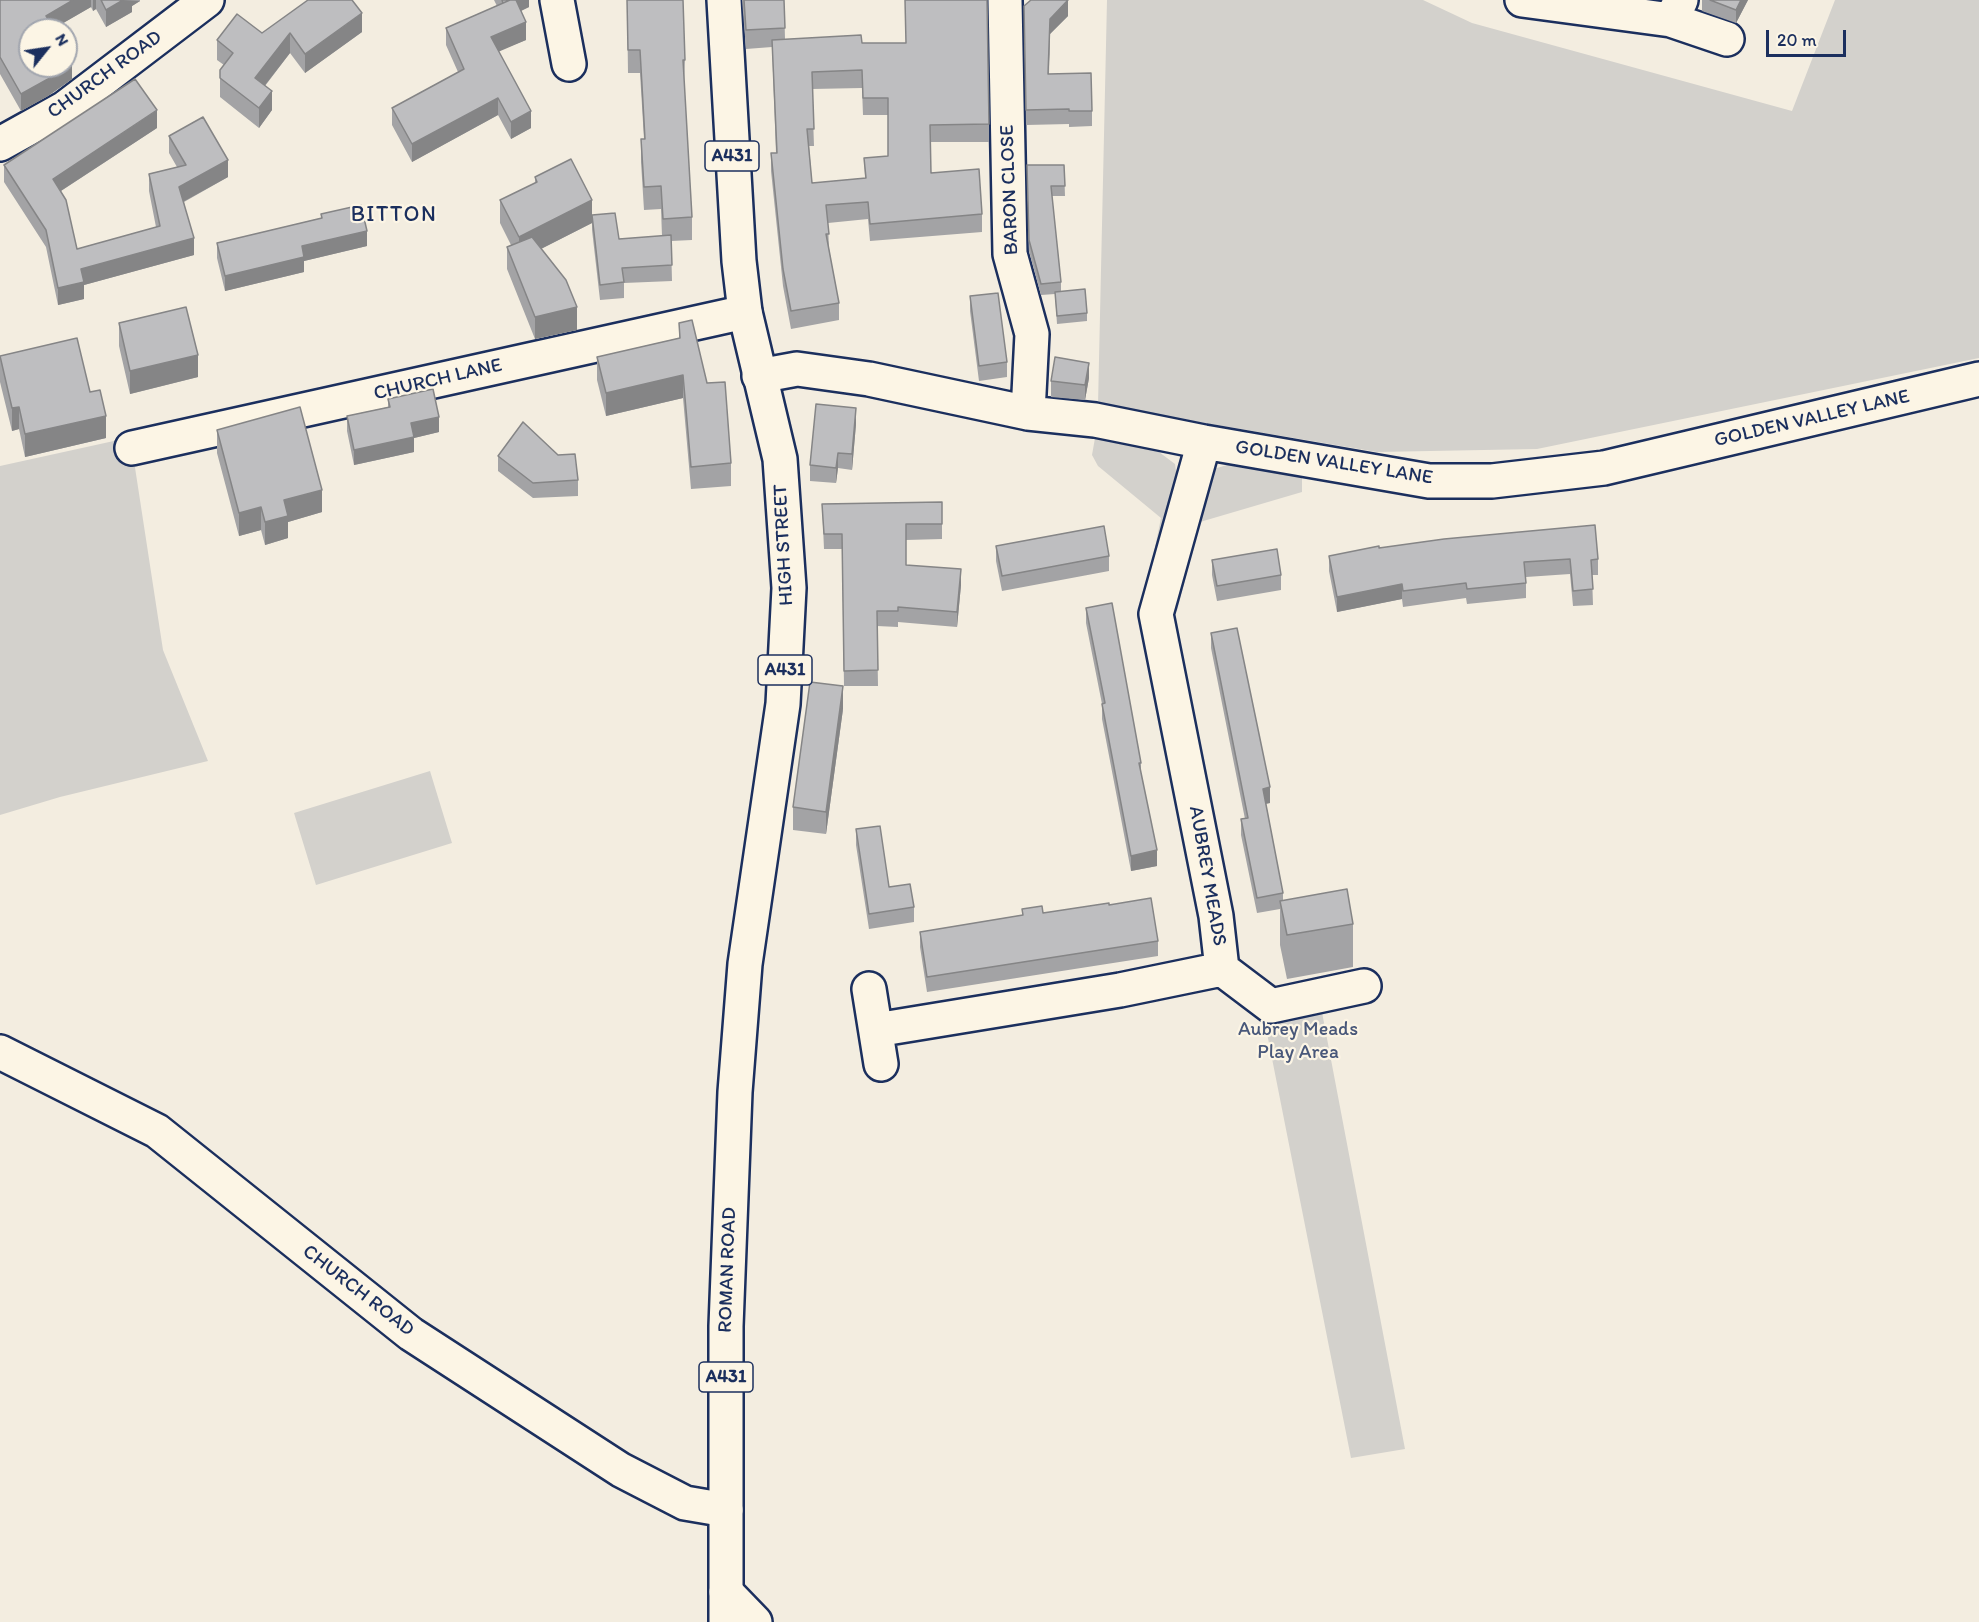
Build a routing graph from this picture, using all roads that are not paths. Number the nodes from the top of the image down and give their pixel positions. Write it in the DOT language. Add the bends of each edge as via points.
graph roads {
  1 [pos="207,0"];
  2 [pos="557,0"];
  3 [pos="724,0"];
  4 [pos="1005,0"];
  5 [pos="1522,0"];
  6 [pos="1676,10"];
  7 [pos="1727,39"];
  8 [pos="569,64"];
  9 [pos="0,144"];
  10 [pos="745,312"];
  11 [pos="759,376"];
  12 [pos="1979,379"];
  13 [pos="1028,413"];
  14 [pos="1204,442"];
  15 [pos="132,448"];
  16 [pos="1222,969"];
  17 [pos="1364,986"];
  18 [pos="869,989"];
  19 [pos="876,1030"];
  20 [pos="0,1052"];
  21 [pos="881,1064"];
  22 [pos="735,1092"];
  23 [pos="726,1510"];
  24 [pos="726,1607"];
  25 [pos="755,1622"];
  1 -- 9 [label="street, CHURCH ROAD" via="64,108"];
  2 -- 8 [label="street"];
  3 -- 10 [label="street, HIGH STREET / A431"];
  4 -- 13 [label="street, BARON CLOSE" via="1010,254 1032,334"];
  5 -- 6 [label="street"];
  6 -- 7 [label="street"];
  10 -- 11 [label="street, HIGH STREET / A431"];
  10 -- 15 [label="street, CHURCH LANE"];
  11 -- 13 [label="street, GOLDEN VALLEY LANE" via="797,369 869,379"];
  11 -- 22 [label="street, HIGH STREET / A431" via="780,459 789,588 783,704 745,964"];
  12 -- 14 [label="street, GOLDEN VALLEY LANE" via="1604,468 1492,481 1429,481"];
  13 -- 14 [label="street, GOLDEN VALLEY LANE" via="1095,420"];
  14 -- 16 [label="street, AUBREY MEADS" via="1156,614 1216,916"];
  16 -- 17 [label="street" via="1271,1006"];
  16 -- 19 [label="street, AUBREY MEADS"];
  18 -- 19 [label="street"];
  19 -- 21 [label="street"];
  20 -- 23 [label="street, CHURCH ROAD" via="157,1131 411,1334 621,1470 685,1503"];
  22 -- 23 [label="street, ROMAN ROAD / A431" via="726,1326"];
  23 -- 24 [label="street, ROMAN ROAD / A431"];
  24 -- 25 [label="street"];
}
